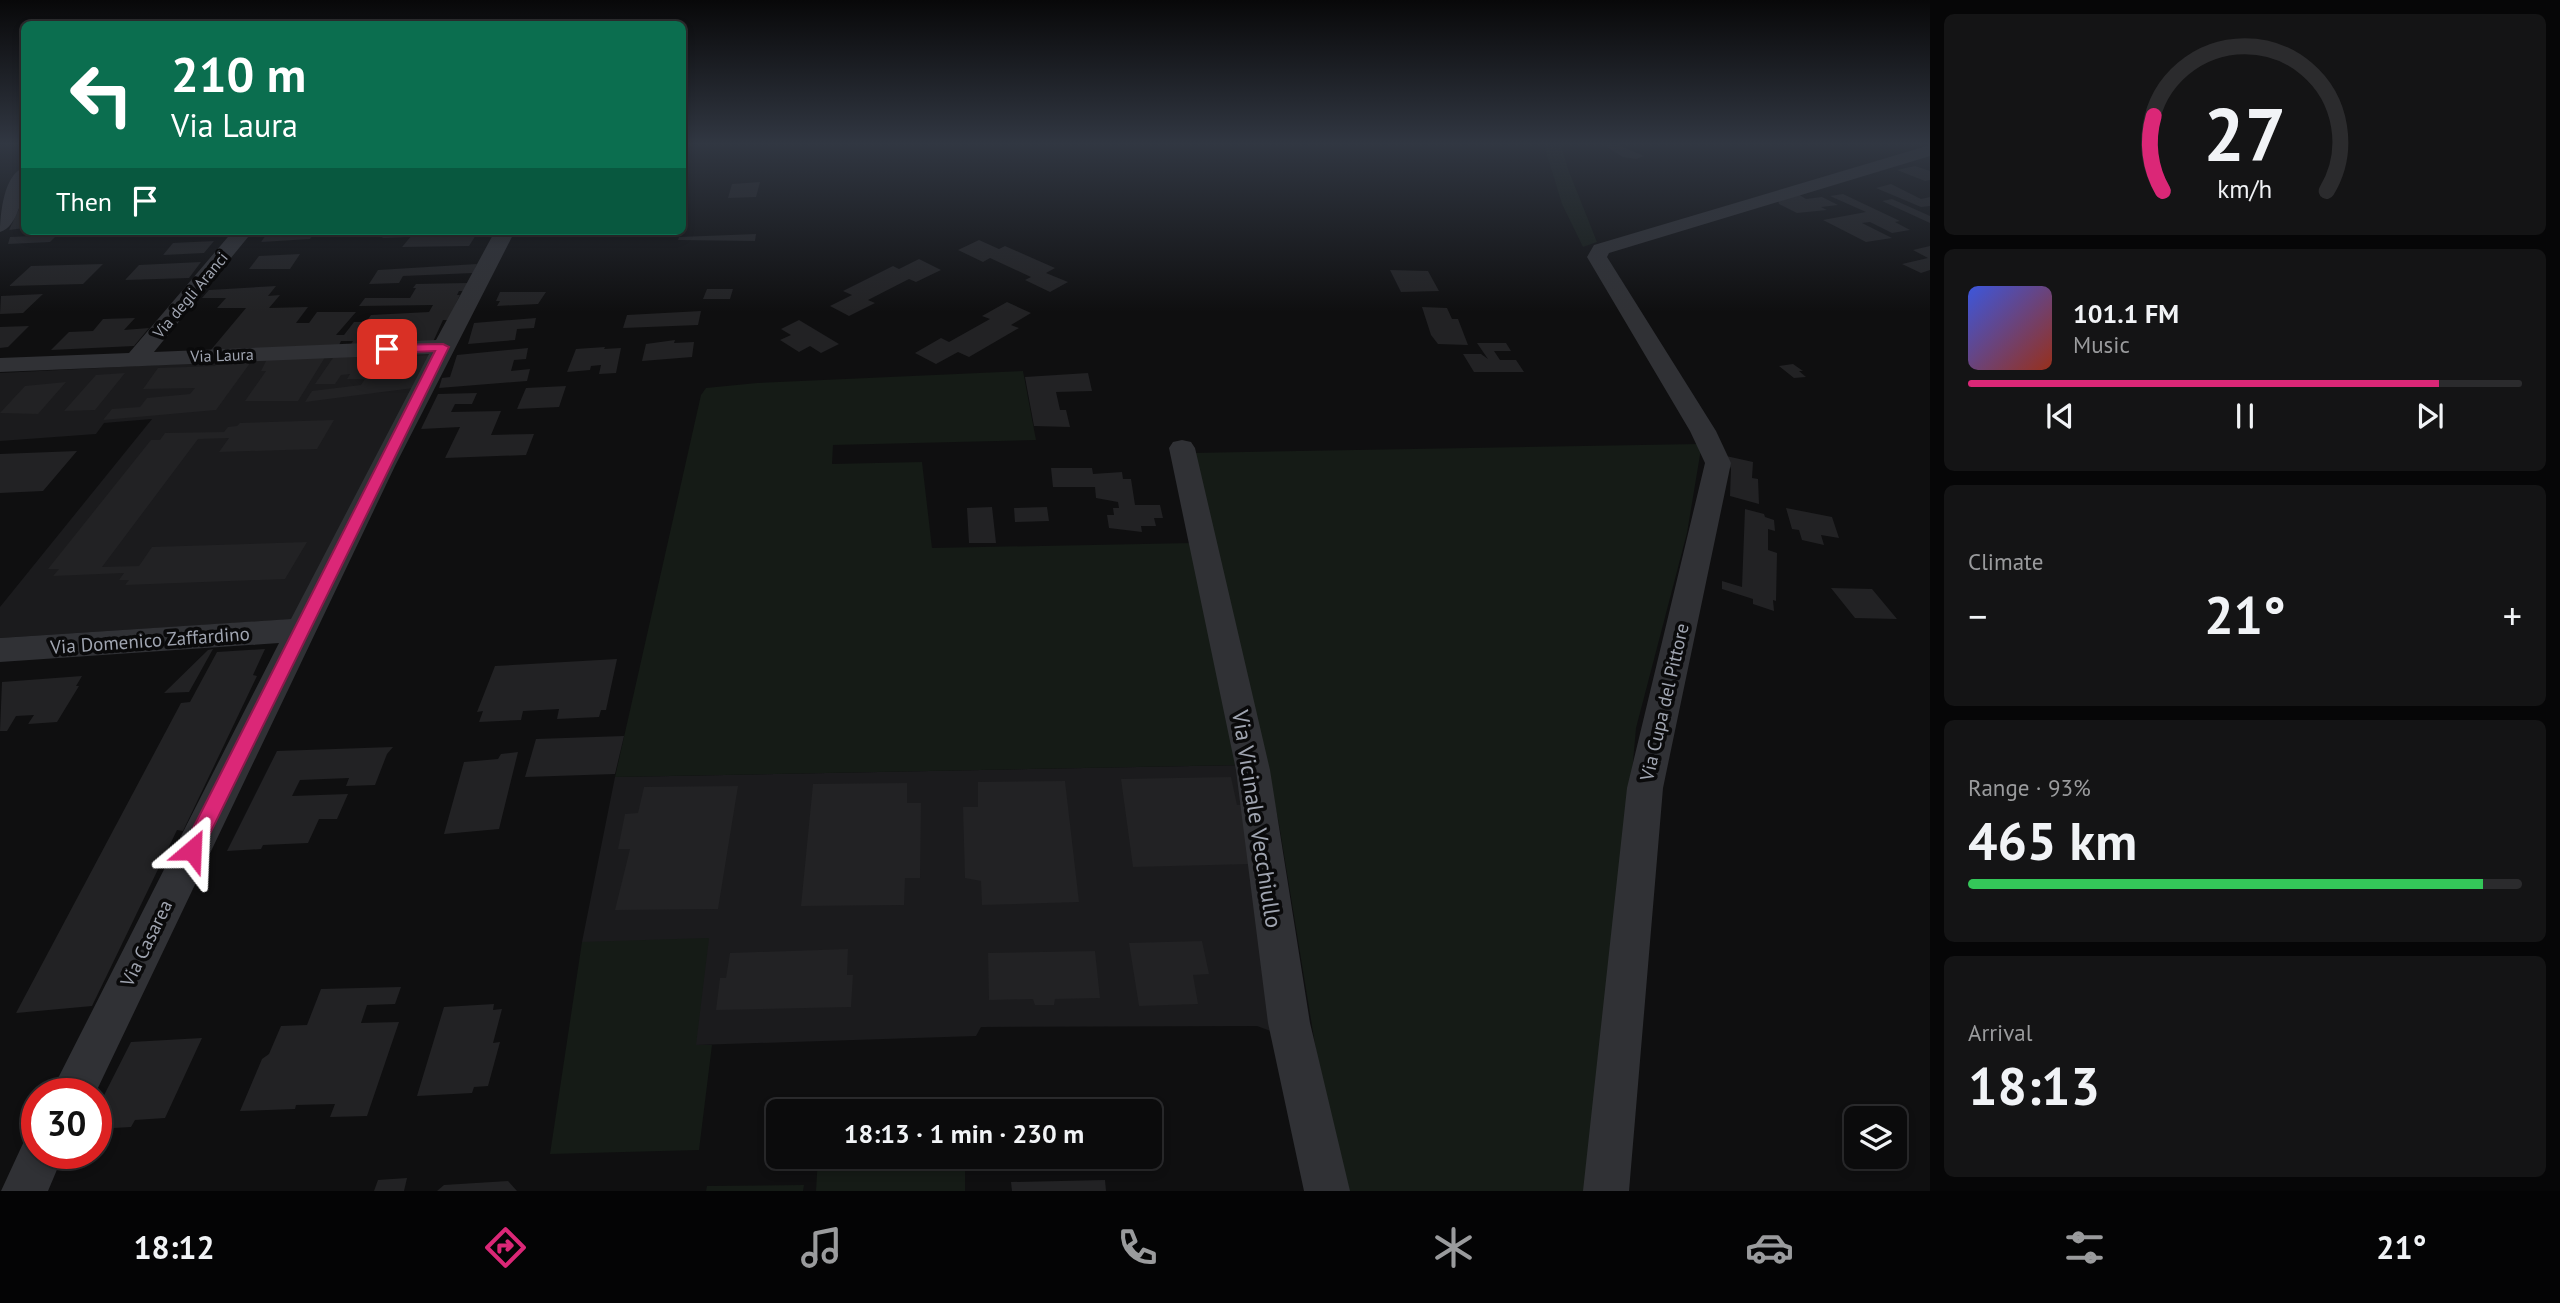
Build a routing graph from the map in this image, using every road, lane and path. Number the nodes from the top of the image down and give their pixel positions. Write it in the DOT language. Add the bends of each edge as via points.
graph roads {
  1 [pos="12,201"];
  2 [pos="1762,201"];
  3 [pos="0,226"];
  4 [pos="240,235"];
  5 [pos="503,235"];
  6 [pos="443,347"];
  7 [pos="137,358"];
  8 [pos="0,365"];
  9 [pos="1181,447"];
  10 [pos="300,630"];
  11 [pos="0,650"];
  12 [pos="80,1078"];
  13 [pos="34,1169"];
  14 [pos="24,1191"];
  15 [pos="1326,1191"];
  16 [pos="1606,1191"];
  1 -- 3 [label="street"];
  2 -- 16 [label="street, Via Cupa del Pittore" via="1601,249 1597,257 1718,463 1645,788"];
  4 -- 7 [label="street, Via degli Aranci"];
  5 -- 6 [label="street, Via Casarea"];
  6 -- 7 [label="street, Via Laura"];
  6 -- 10 [label="street, Via Casarea"];
  7 -- 8 [label="street, Via Laura"];
  9 -- 15 [label="street, Via Vicinale Vecchiullo" via="1253,770 1289,1023"];
  10 -- 11 [label="street, Via Domenico Zaffardino"];
  10 -- 12 [label="street, Via Casarea"];
  13 -- 14 [label="street"];
}
